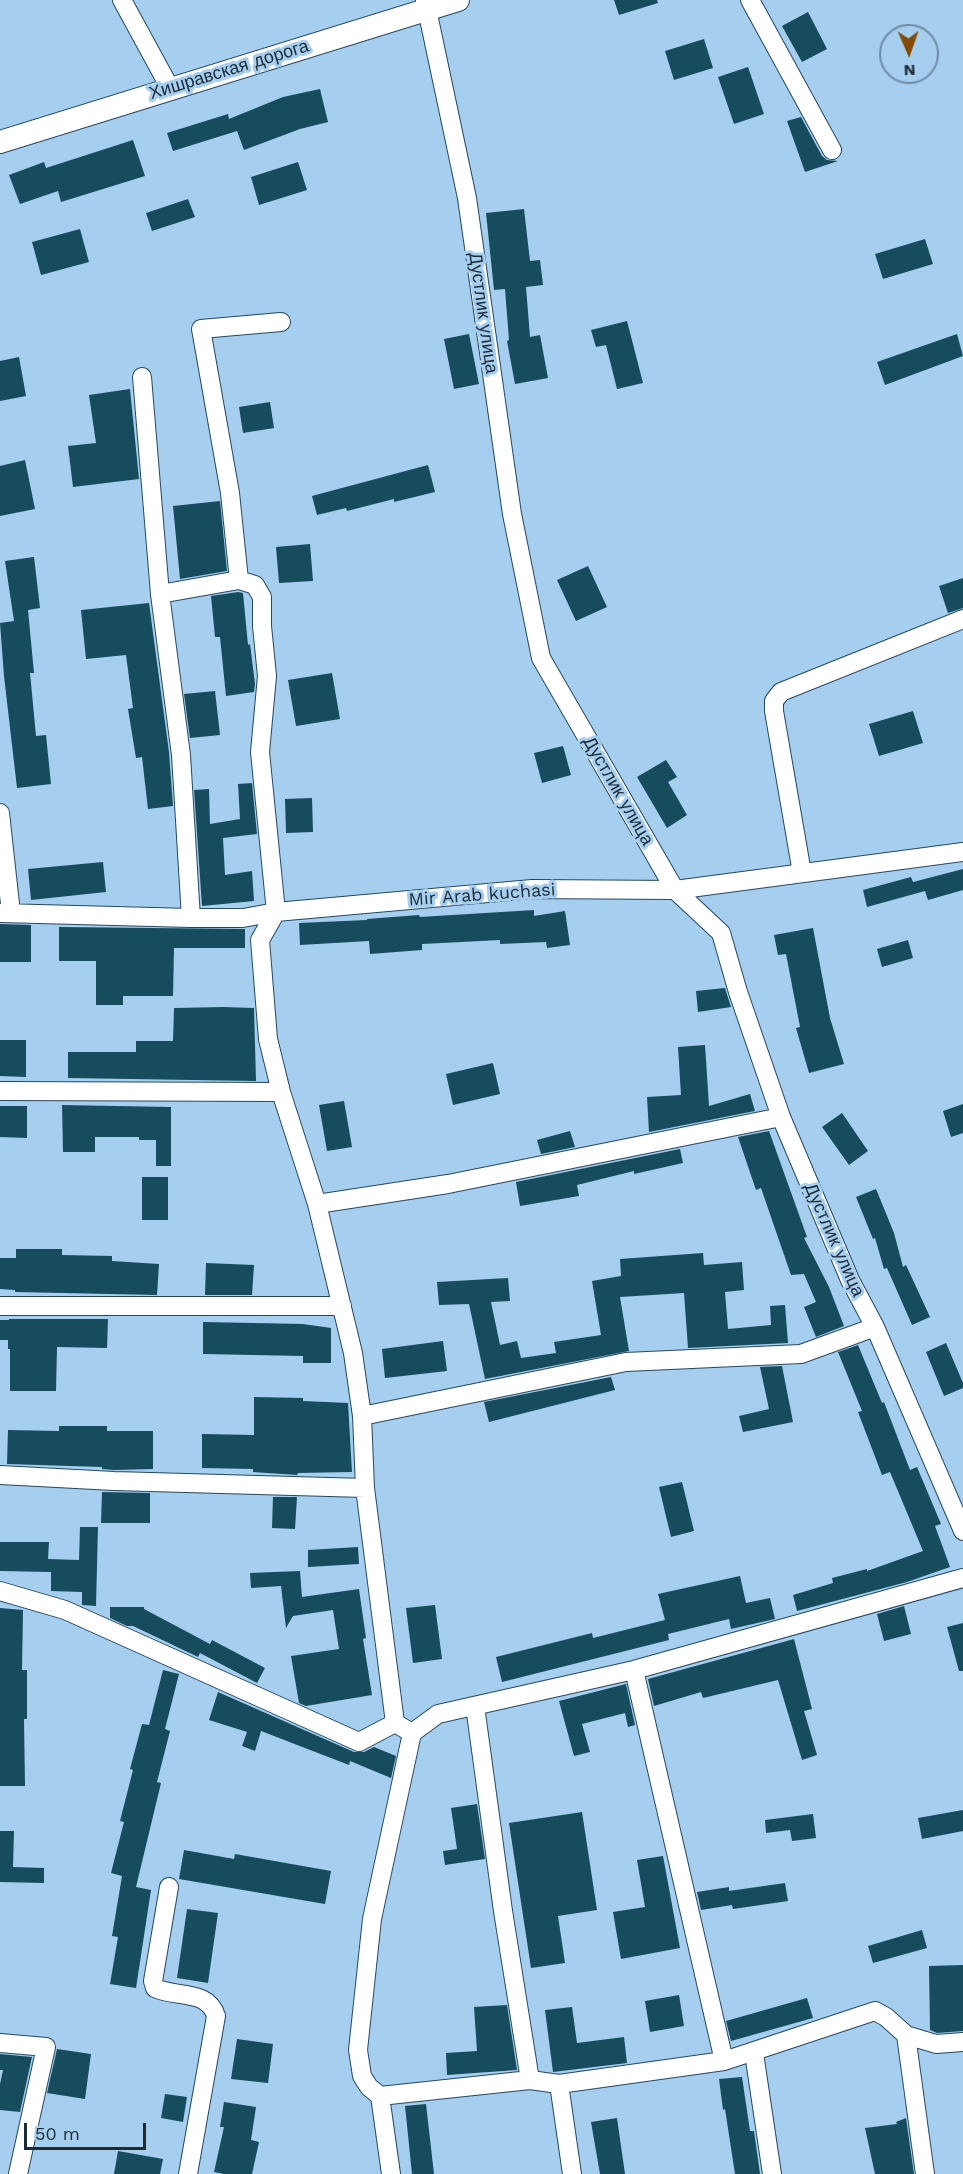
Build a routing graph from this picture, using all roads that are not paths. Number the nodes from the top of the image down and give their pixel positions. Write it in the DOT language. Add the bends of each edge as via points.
graph roads {
  1 [pos="122,0"];
  2 [pos="458,0"];
  3 [pos="750,0"];
  4 [pos="426,5"];
  5 [pos="170,88"];
  6 [pos="0,142"];
  7 [pos="832,150"];
  8 [pos="281,322"];
  9 [pos="142,376"];
  10 [pos="239,580"];
  11 [pos="160,594"];
  12 [pos="963,619"];
  13 [pos="0,813"];
  14 [pos="963,852"];
  15 [pos="802,873"];
  16 [pos="675,890"];
  17 [pos="276,912"];
  18 [pos="6,913"];
  19 [pos="191,918"];
  20 [pos="0,1091"];
  21 [pos="281,1092"];
  22 [pos="781,1116"];
  23 [pos="317,1204"];
  24 [pos="0,1306"];
  25 [pos="342,1306"];
  26 [pos="875,1327"];
  27 [pos="362,1416"];
  28 [pos="0,1475"];
  29 [pos="364,1488"];
  30 [pos="963,1531"];
  31 [pos="963,1578"];
  32 [pos="0,1591"];
  33 [pos="634,1670"];
  34 [pos="475,1706"];
  35 [pos="395,1723"];
  36 [pos="412,1733"];
  37 [pos="169,1887"];
  38 [pos="906,2035"];
  39 [pos="963,2042"];
  40 [pos="0,2043"];
  41 [pos="754,2052"];
  42 [pos="724,2061"];
  43 [pos="530,2080"];
  44 [pos="559,2084"];
  45 [pos="380,2096"];
  46 [pos="18,2174"];
  47 [pos="188,2174"];
  48 [pos="391,2174"];
  49 [pos="572,2174"];
  50 [pos="772,2174"];
  51 [pos="925,2174"];
  1 -- 5 [label="street"];
  2 -- 4 [label="main road, Хишравская дорога"];
  3 -- 7 [label="street"];
  4 -- 5 [label="main road, Хишравская дорога"];
  4 -- 16 [label="street, Дустлик улица" via="467,198 512,514 541,658"];
  5 -- 6 [label="main road, Хишравская дорога"];
  8 -- 10 [label="street" via="201,329 230,493"];
  9 -- 11 [label="street"];
  10 -- 11 [label="street"];
  10 -- 17 [label="street" via="255,585 262,597 267,676 260,752"];
  11 -- 19 [label="street" via="181,755"];
  12 -- 15 [label="street" via="781,692 774,701"];
  13 -- 18 [label="street"];
  14 -- 15 [label="street, Mir Arab kuchasi"];
  15 -- 16 [label="street, Mir Arab kuchasi"];
  16 -- 17 [label="street, Mir Arab kuchasi" via="532,889"];
  16 -- 22 [label="street, Дустлик улица" via="721,933"];
  17 -- 19 [label="street, Mir Arab kuchasi" via="243,918"];
  17 -- 21 [label="street" via="260,940 268,1039"];
  18 -- 19 [label="street, Mir Arab kuchasi"];
  20 -- 21 [label="street"];
  21 -- 23 [label="street"];
  22 -- 23 [label="street" via="448,1184"];
  22 -- 26 [label="street, Дустлик улица" via="850,1280"];
  23 -- 25 [label="street"];
  24 -- 25 [label="street"];
  25 -- 27 [label="street"];
  26 -- 27 [label="street" via="801,1354 626,1362"];
  26 -- 30 [label="street, Дустлик улица"];
  27 -- 29 [label="street"];
  28 -- 29 [label="street"];
  29 -- 35 [label="street"];
  31 -- 33 [label="street"];
  32 -- 35 [label="street" via="64,1610 359,1742"];
  33 -- 34 [label="street"];
  33 -- 42 [label="street"];
  34 -- 36 [label="street" via="438,1714"];
  34 -- 43 [label="street"];
  35 -- 36 [label="street"];
  36 -- 45 [label="street" via="372,1919 358,2050 362,2076"];
  37 -- 47 [label="street" via="155,1988 202,1998 214,2007 216,2016"];
  38 -- 39 [label="street" via="936,2044"];
  38 -- 41 [label="street" via="875,2011"];
  38 -- 51 [label="street"];
  40 -- 46 [label="street" via="46,2047"];
  41 -- 42 [label="street"];
  41 -- 50 [label="street"];
  42 -- 44 [label="street"];
  43 -- 44 [label="street"];
  43 -- 45 [label="street"];
  44 -- 49 [label="street"];
  45 -- 48 [label="street"];
}
